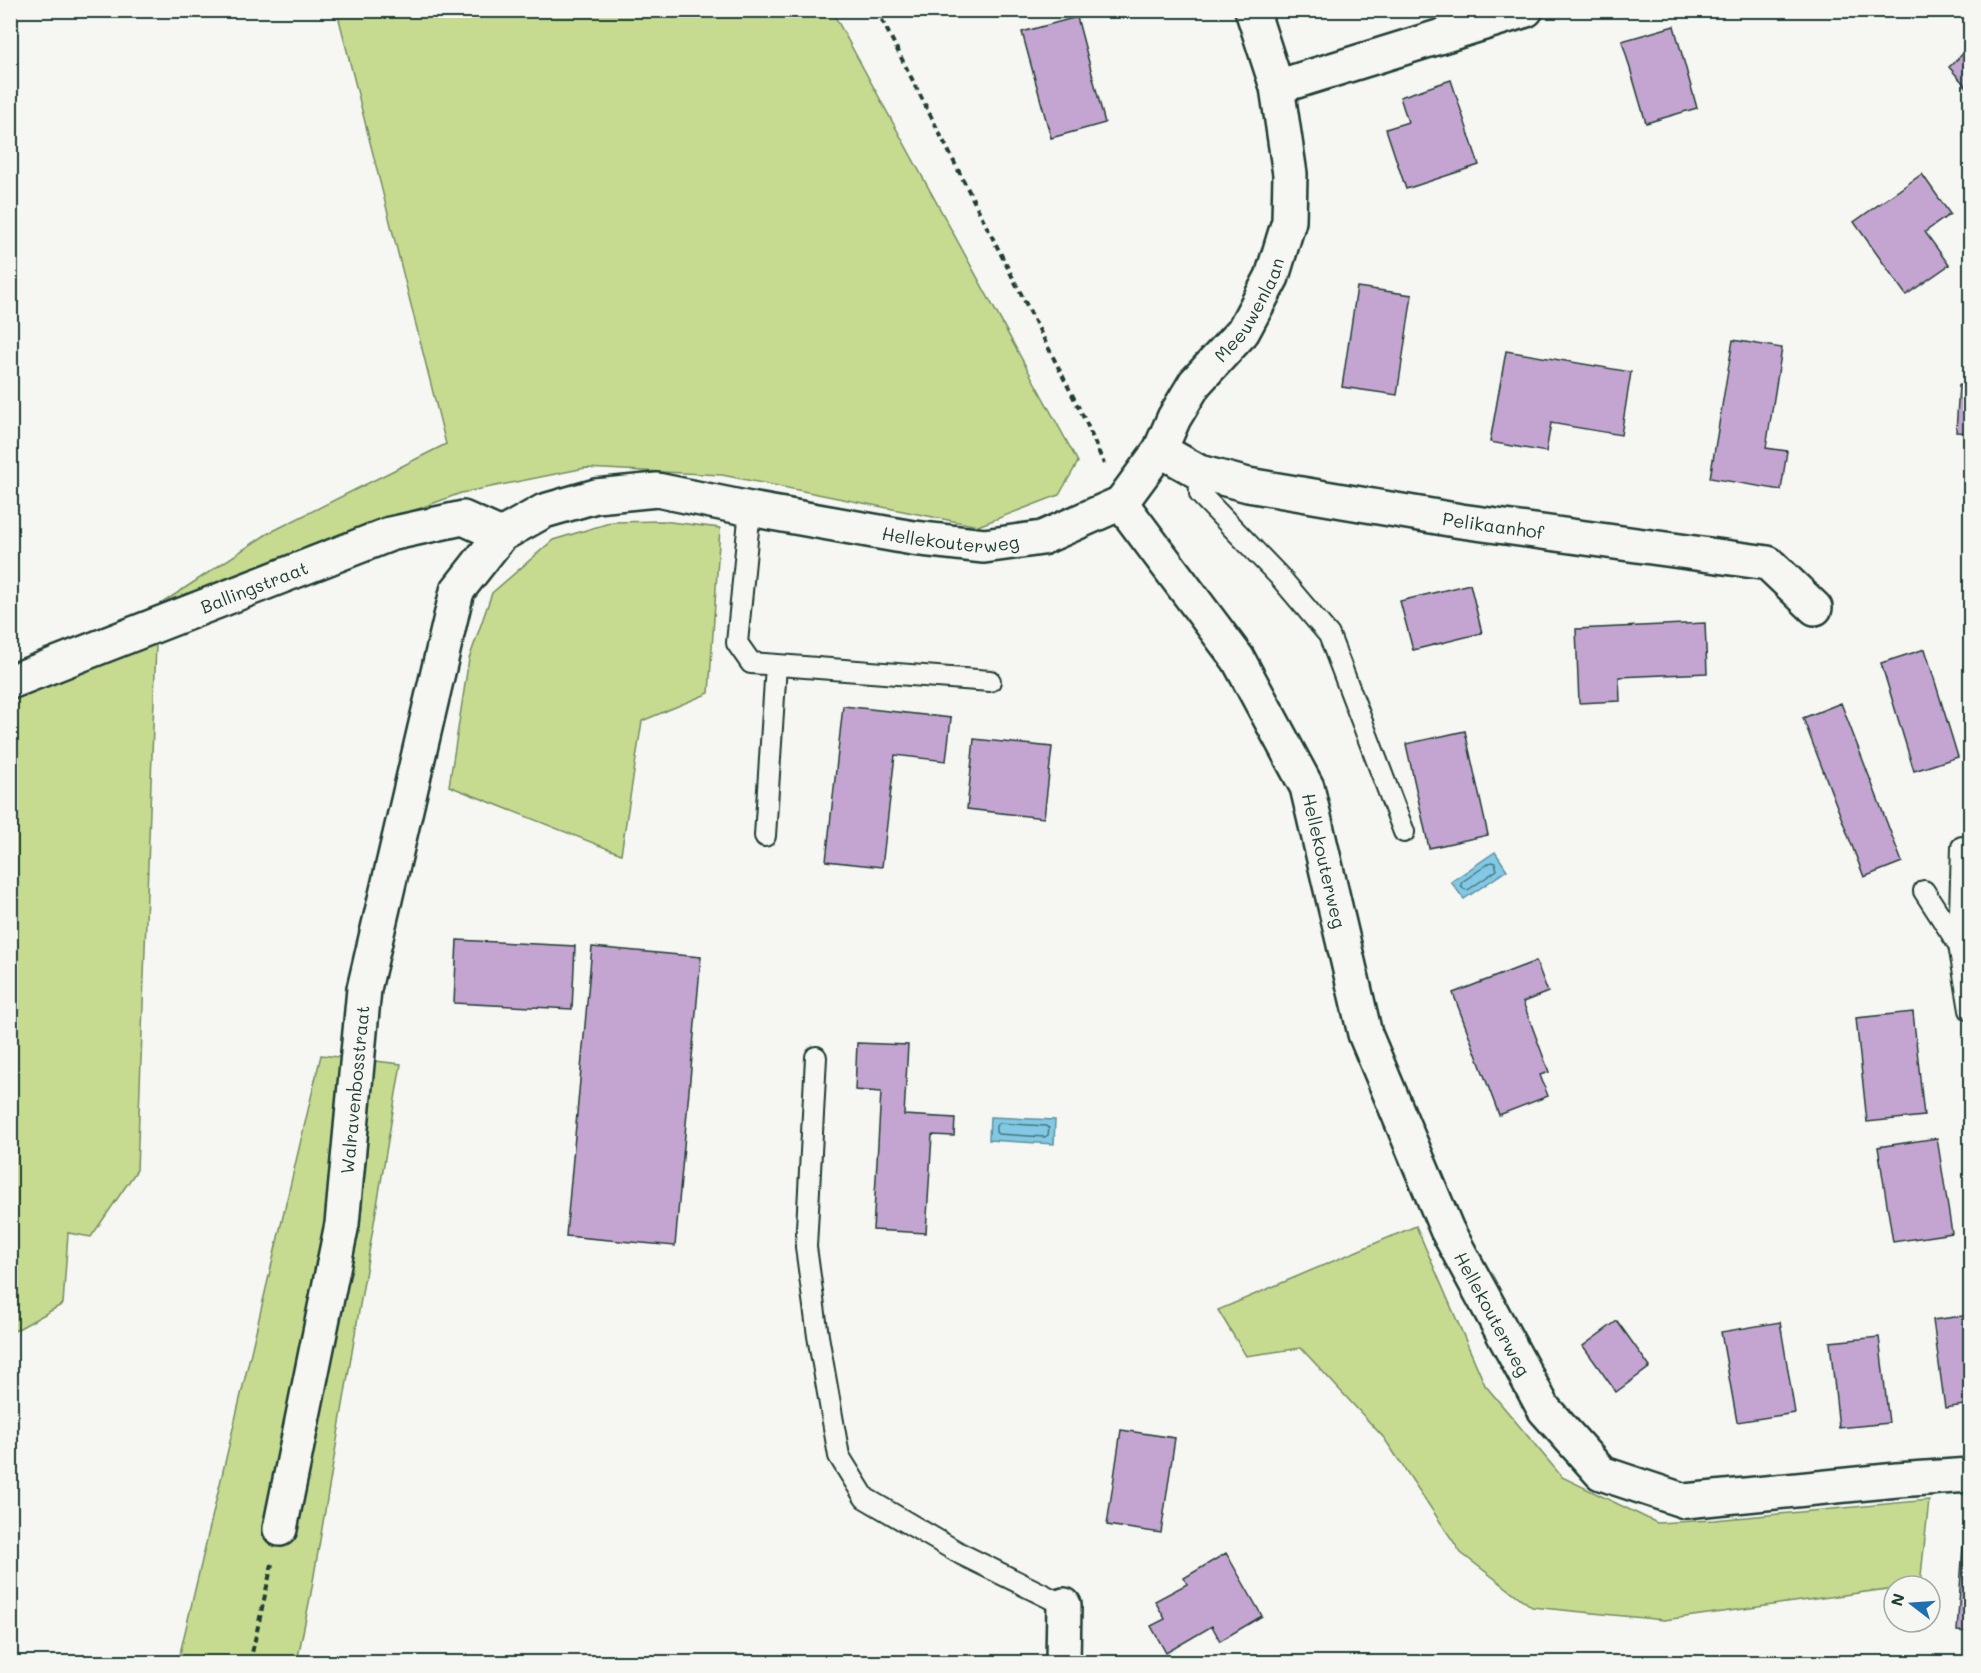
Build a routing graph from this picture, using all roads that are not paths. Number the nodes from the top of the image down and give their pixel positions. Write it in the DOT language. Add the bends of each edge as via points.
graph roads {
  1 [pos="1252,10"];
  2 [pos="1526,10"];
  3 [pos="1277,87"];
  4 [pos="1160,450"];
  5 [pos="1199,472"];
  6 [pos="1121,503"];
  7 [pos="750,509"];
  8 [pos="501,535"];
  9 [pos="1815,608"];
  10 [pos="776,665"];
  11 [pos="990,681"];
  12 [pos="10,682"];
  13 [pos="1404,832"];
  14 [pos="765,836"];
  15 [pos="1962,847"];
  16 [pos="1924,891"];
  17 [pos="1959,945"];
  18 [pos="1971,1010"];
  19 [pos="816,1057"];
  20 [pos="1971,1475"];
  21 [pos="280,1529"];
  22 [pos="1064,1605"];
  23 [pos="1063,1662"];
  1 -- 3 [label="street, Meeuwenlaan"];
  2 -- 3 [label="street"];
  3 -- 4 [label="street, Meeuwenlaan" via="1290,174 1289,222 1272,277 1243,331 1195,383"];
  4 -- 5 [label="street, Pelikaanhof"];
  4 -- 6 [label="street, Meeuwenlaan"];
  5 -- 9 [label="street, Pelikaanhof" via="1461,521 1768,563"];
  5 -- 13 [label="lane" via="1200,494 1329,635"];
  6 -- 7 [label="street, Hellekouterweg" via="1042,538 984,546 913,538"];
  6 -- 20 [label="street, Hellekouterweg" via="1238,659 1306,787 1365,1034 1447,1230 1544,1409 1601,1473 1685,1501"];
  7 -- 8 [label="street, Hellekouterweg" via="657,490 606,495 544,511"];
  7 -- 10 [label="lane" via="737,643 751,663"];
  8 -- 12 [label="street, Ballingstraat" via="462,518 390,534"];
  8 -- 21 [label="street, Walravenbosstraat" via="458,591 364,989 342,1224"];
  10 -- 11 [label="lane"];
  10 -- 14 [label="lane"];
  15 -- 17 [label="lane"];
  16 -- 17 [label="lane"];
  17 -- 18 [label="lane"];
  19 -- 22 [label="lane" via="806,1247 839,1456 865,1498 961,1554"];
  22 -- 23 [label="street"];
}
